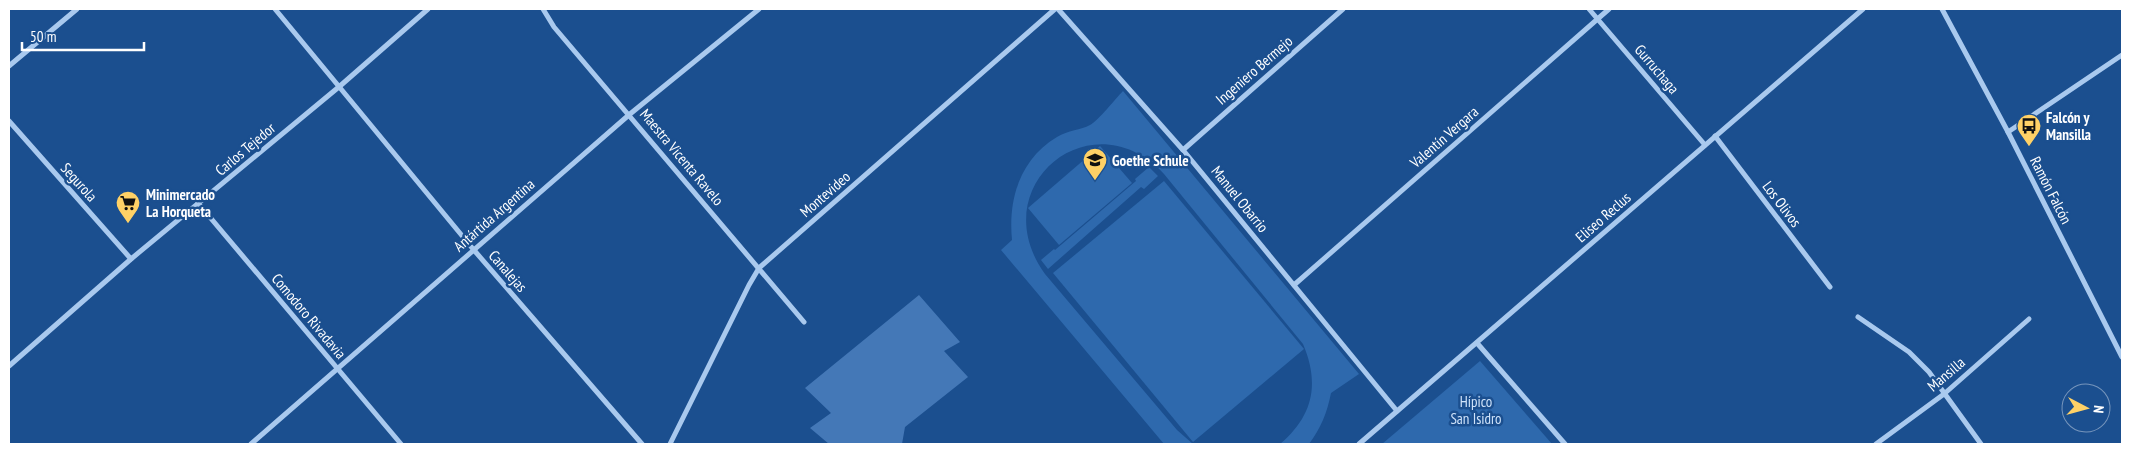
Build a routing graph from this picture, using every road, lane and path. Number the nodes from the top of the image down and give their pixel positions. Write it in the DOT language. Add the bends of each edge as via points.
graph roads {
  1 [pos="77,9"];
  2 [pos="276,9"];
  3 [pos="428,9"];
  4 [pos="542,9"];
  5 [pos="759,9"];
  6 [pos="1056,9"];
  7 [pos="1343,9"];
  8 [pos="1590,9"];
  9 [pos="1609,9"];
  10 [pos="1863,9"];
  11 [pos="1942,9"];
  12 [pos="1598,19"];
  13 [pos="2122,55"];
  14 [pos="9,66"];
  15 [pos="340,86"];
  16 [pos="630,114"];
  17 [pos="9,121"];
  18 [pos="2008,132"];
  19 [pos="1715,136"];
  20 [pos="1705,145"];
  21 [pos="1183,150"];
  22 [pos="198,203"];
  23 [pos="473,250"];
  24 [pos="131,259"];
  25 [pos="759,268"];
  26 [pos="1294,285"];
  27 [pos="1830,287"];
  28 [pos="1858,317"];
  29 [pos="2029,319"];
  30 [pos="804,322"];
  31 [pos="1477,343"];
  32 [pos="2122,356"];
  33 [pos="9,366"];
  34 [pos="338,370"];
  35 [pos="1944,394"];
  36 [pos="1397,411"];
  37 [pos="251,444"];
  38 [pos="401,444"];
  39 [pos="642,444"];
  40 [pos="670,444"];
  41 [pos="1359,444"];
  42 [pos="1565,444"];
  43 [pos="1876,444"];
  44 [pos="1981,444"];
  1 -- 14 [label="street"];
  2 -- 15 [label="street"];
  3 -- 15 [label="street, Carlos Tejedor"];
  4 -- 16 [label="street, Maestra Vicenta Ravelo"];
  5 -- 16 [label="street, Antártida Argentina"];
  6 -- 21 [label="street, Manuel Obarrio"];
  6 -- 25 [label="street, Montevideo"];
  7 -- 21 [label="street, Ingeniero Bermejo"];
  8 -- 12 [label="street, Gurruchaga"];
  9 -- 12 [label="street, Valentín Vergara"];
  10 -- 19 [label="street, Eliseo Reclus"];
  11 -- 18 [label="street, Ramón Falcón"];
  12 -- 20 [label="street, Gurruchaga"];
  12 -- 26 [label="street, Valentín Vergara"];
  13 -- 18 [label="street"];
  15 -- 22 [label="street, Carlos Tejedor"];
  15 -- 23 [label="street, Canalejas"];
  16 -- 23 [label="street, Antártida Argentina"];
  16 -- 25 [label="street, Maestra Vicenta Ravelo"];
  17 -- 24 [label="street, Segurola"];
  18 -- 32 [label="street, Ramón Falcón"];
  19 -- 20 [label="street, Eliseo Reclus"];
  19 -- 27 [label="street, Los Olivos"];
  20 -- 31 [label="street, Eliseo Reclus"];
  21 -- 26 [label="street, Manuel Obarrio"];
  22 -- 24 [label="street, Carlos Tejedor"];
  22 -- 34 [label="street, Comodoro Rivadavia"];
  23 -- 34 [label="street, Antártida Argentina"];
  23 -- 39 [label="street, Canalejas"];
  24 -- 33 [label="street, Carlos Tejedor"];
  25 -- 30 [label="street, Maestra Vicenta Ravelo"];
  25 -- 40 [label="street, Montevideo"];
  26 -- 36 [label="street, Manuel Obarrio"];
  28 -- 35 [label="street" via="1909,352 1929,372"];
  29 -- 35 [label="street, Mansilla"];
  31 -- 36 [label="street, Eliseo Reclus"];
  31 -- 42 [label="street"];
  34 -- 37 [label="street, Antártida Argentina"];
  34 -- 38 [label="street, Comodoro Rivadavia"];
  35 -- 43 [label="street, Mansilla"];
  35 -- 44 [label="street"];
  36 -- 41 [label="street, Eliseo Reclus"];
}
